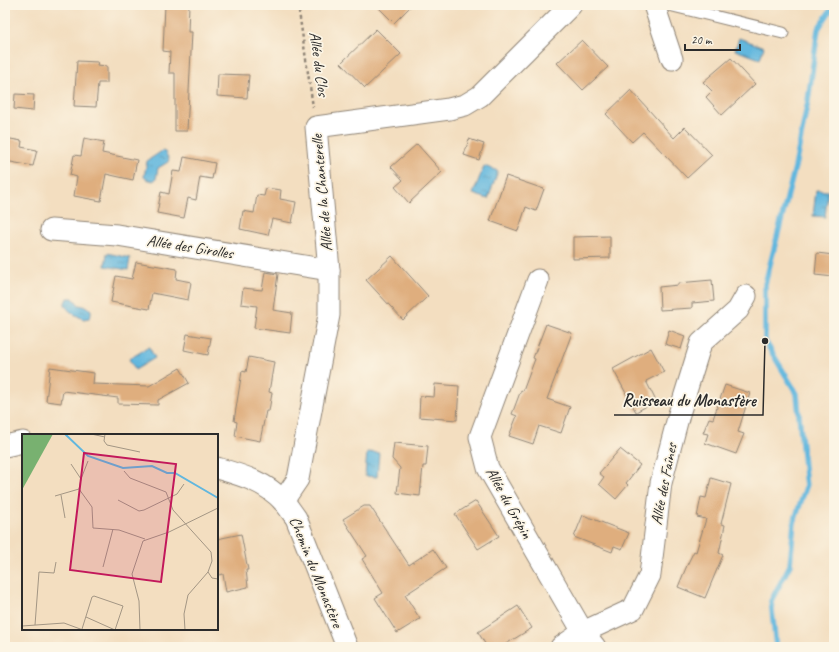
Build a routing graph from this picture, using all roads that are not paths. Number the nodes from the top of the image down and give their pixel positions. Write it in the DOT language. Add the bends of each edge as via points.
graph roads {
  1 [pos="571,5"];
  2 [pos="654,5"];
  3 [pos="669,5"];
  4 [pos="783,33"];
  5 [pos="672,59"];
  6 [pos="51,230"];
  7 [pos="329,270"];
  8 [pos="538,280"];
  9 [pos="746,296"];
  10 [pos="22,442"];
  11 [pos="5,446"];
  12 [pos="218,468"];
  13 [pos="284,501"];
  14 [pos="589,640"];
  15 [pos="346,647"];
  16 [pos="560,647"];
  1 -- 7 [label="street, Allée de la Chanterelle" via="480,96 465,104 449,109 316,127"];
  2 -- 5 [label="street"];
  3 -- 4 [label="lane"];
  6 -- 7 [label="street, Allée des Girolles" via="117,235"];
  7 -- 13 [label="street, Allée de la Chanterelle" via="330,315 298,480"];
  8 -- 14 [label="street, Allée du Grépin" via="480,437 488,468"];
  9 -- 14 [label="street, Allée des Faînes" via="738,310 701,343 661,483 650,575 633,609"];
  10 -- 11 [label="street"];
  12 -- 13 [label="street, Chemin du Monastère" via="269,488"];
  13 -- 15 [label="street, Chemin du Monastère" via="296,518"];
  14 -- 16 [label="street, Allée des Faînes"];
}
